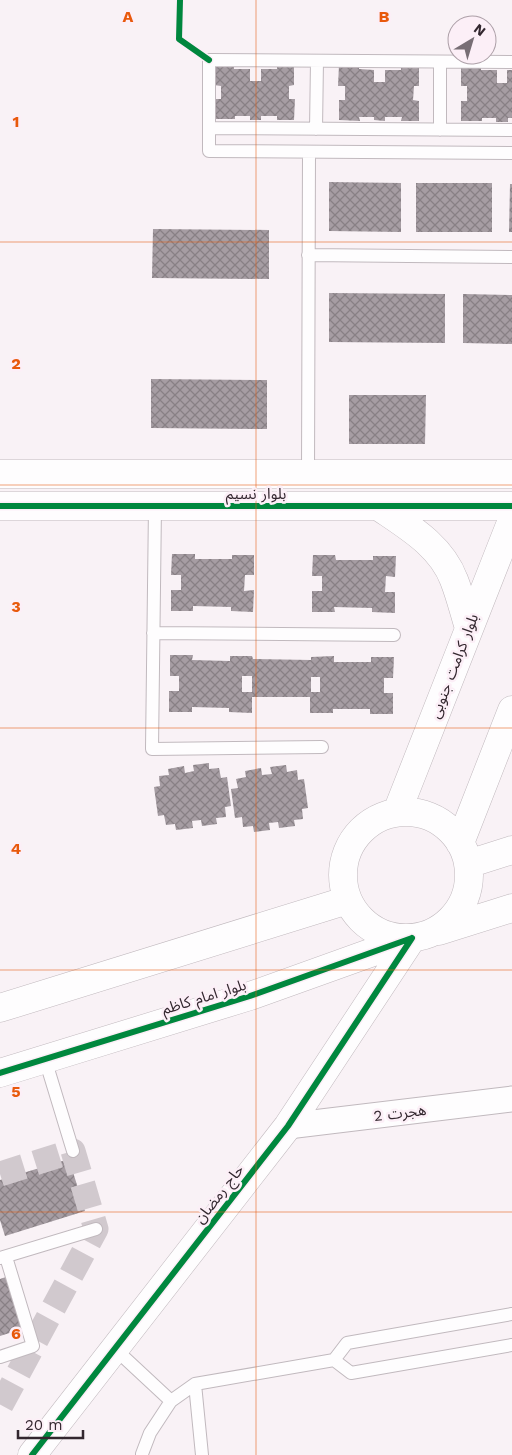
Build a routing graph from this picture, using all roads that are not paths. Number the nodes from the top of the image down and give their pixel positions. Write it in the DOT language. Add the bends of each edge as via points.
graph roads {
  1 [pos="317,61"];
  2 [pos="440,62"];
  3 [pos="512,62"];
  4 [pos="209,128"];
  5 [pos="280,128"];
  6 [pos="316,129"];
  7 [pos="440,130"];
  8 [pos="512,130"];
  9 [pos="280,152"];
  10 [pos="309,152"];
  11 [pos="512,153"];
  12 [pos="308,255"];
  13 [pos="512,256"];
  14 [pos="0,474"];
  15 [pos="308,474"];
  16 [pos="419,474"];
  17 [pos="512,474"];
  18 [pos="0,506"];
  19 [pos="155,506"];
  20 [pos="378,506"];
  21 [pos="419,506"];
  22 [pos="512,506"];
  23 [pos="512,520"];
  24 [pos="469,628"];
  25 [pos="154,632"];
  26 [pos="394,635"];
  27 [pos="512,710"];
  28 [pos="322,747"];
  29 [pos="397,812"];
  30 [pos="512,850"];
  31 [pos="464,853"];
  32 [pos="348,900"];
  33 [pos="512,908"];
  34 [pos="422,935"];
  35 [pos="0,1008"];
  36 [pos="45,1059"];
  37 [pos="0,1073"];
  38 [pos="512,1099"];
  39 [pos="288,1126"];
  40 [pos="73,1151"];
  41 [pos="96,1229"];
  42 [pos="3,1258"];
  43 [pos="512,1314"];
  44 [pos="512,1345"];
  45 [pos="114,1348"];
  46 [pos="0,1357"];
  47 [pos="334,1360"];
  48 [pos="195,1384"];
  49 [pos="171,1401"];
  50 [pos="142,1454"];
  51 [pos="32,1455"];
  52 [pos="202,1455"];
  1 -- 2 [label="lane"];
  1 -- 4 [label="lane" via="209,60"];
  1 -- 6 [label="lane"];
  2 -- 3 [label="lane"];
  2 -- 7 [label="lane"];
  4 -- 5 [label="lane"];
  4 -- 9 [label="lane" via="209,151"];
  5 -- 6 [label="lane"];
  5 -- 9 [label="lane"];
  6 -- 7 [label="lane"];
  7 -- 8 [label="lane"];
  9 -- 10 [label="lane"];
  10 -- 11 [label="lane"];
  10 -- 12 [label="lane"];
  12 -- 13 [label="lane"];
  12 -- 15 [label="lane"];
  14 -- 15 [label="street, بلوار نسیم"];
  15 -- 16 [label="street, بلوار نسیم"];
  16 -- 17 [label="street, بلوار نسیم"];
  16 -- 21 [label="street" via="431,479 435,490 431,502"];
  18 -- 19 [label="street, بلوار نسیم"];
  19 -- 20 [label="street, بلوار نسیم"];
  19 -- 25 [label="lane"];
  20 -- 21 [label="street, بلوار نسیم"];
  20 -- 24 [label="street" via="422,536 444,561 454,578"];
  21 -- 22 [label="street, بلوار نسیم"];
  23 -- 24 [label="street, بلوار کرامت جنوبی"];
  24 -- 29 [label="street, بلوار کرامت جنوبی"];
  25 -- 26 [label="lane"];
  25 -- 28 [label="lane" via="152,749"];
  27 -- 31 [label="street"];
  29 -- 31 [label="street" via="412,812 440,822 451,831"];
  29 -- 32 [label="street" via="365,826 349,846 343,873"];
  30 -- 31 [label="street"];
  31 -- 34 [label="street" via="469,877 462,904 444,925"];
  32 -- 34 [label="street" via="354,912 374,930 399,938"];
  32 -- 35 [label="street"];
  33 -- 34 [label="street"];
  34 -- 36 [label="street, بلوار امام کاظم" via="250,996"];
  34 -- 39 [label="street, حاج رمضان"];
  36 -- 37 [label="street, بلوار امام کاظم"];
  36 -- 40 [label="lane"];
  38 -- 39 [label="street, هجرت 2"];
  39 -- 45 [label="street, حاج رمضان"];
  41 -- 42 [label="lane"];
  42 -- 46 [label="lane" via="33,1346"];
  43 -- 47 [label="lane" via="347,1343"];
  44 -- 47 [label="lane" via="351,1373"];
  45 -- 49 [label="lane"];
  45 -- 51 [label="street, حاج رمضان"];
  47 -- 48 [label="lane"];
  48 -- 49 [label="lane"];
  48 -- 52 [label="lane"];
  49 -- 50 [label="lane" via="150,1433"];
}
